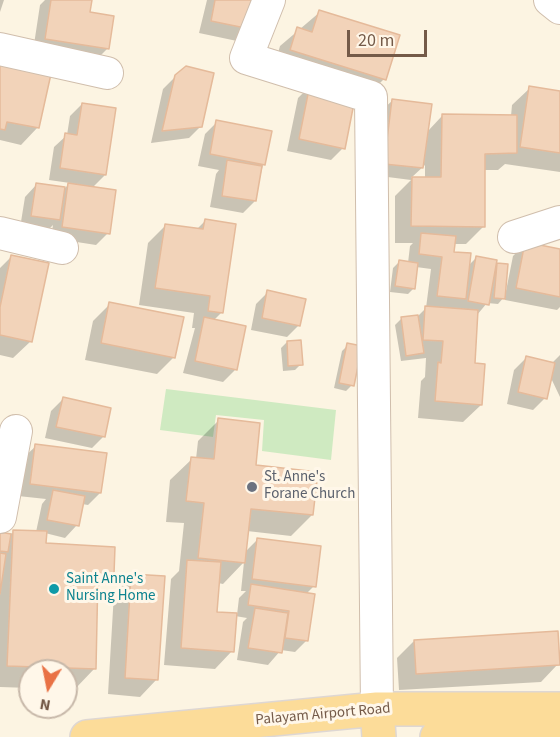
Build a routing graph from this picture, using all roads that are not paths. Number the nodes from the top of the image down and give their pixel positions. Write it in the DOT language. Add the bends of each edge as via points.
graph roads {
  1 [pos="269,0"];
  2 [pos="550,0"];
  3 [pos="560,8"];
  4 [pos="0,49"];
  5 [pos="107,73"];
  6 [pos="560,222"];
  7 [pos="0,233"];
  8 [pos="514,237"];
  9 [pos="62,248"];
  10 [pos="16,431"];
  11 [pos="0,517"];
  12 [pos="560,709"];
  13 [pos="378,723"];
  14 [pos="560,734"];
  15 [pos="87,737"];
  16 [pos="436,737"];
  1 -- 13 [label="street" via="246,58 371,97"];
  2 -- 3 [label="street"];
  4 -- 5 [label="street"];
  6 -- 8 [label="street"];
  7 -- 9 [label="street"];
  10 -- 11 [label="street"];
  12 -- 13 [label="main road, Palayam Airport Road"];
  13 -- 15 [label="main road, Palayam Airport Road"];
  14 -- 16 [label="main road"];
}
